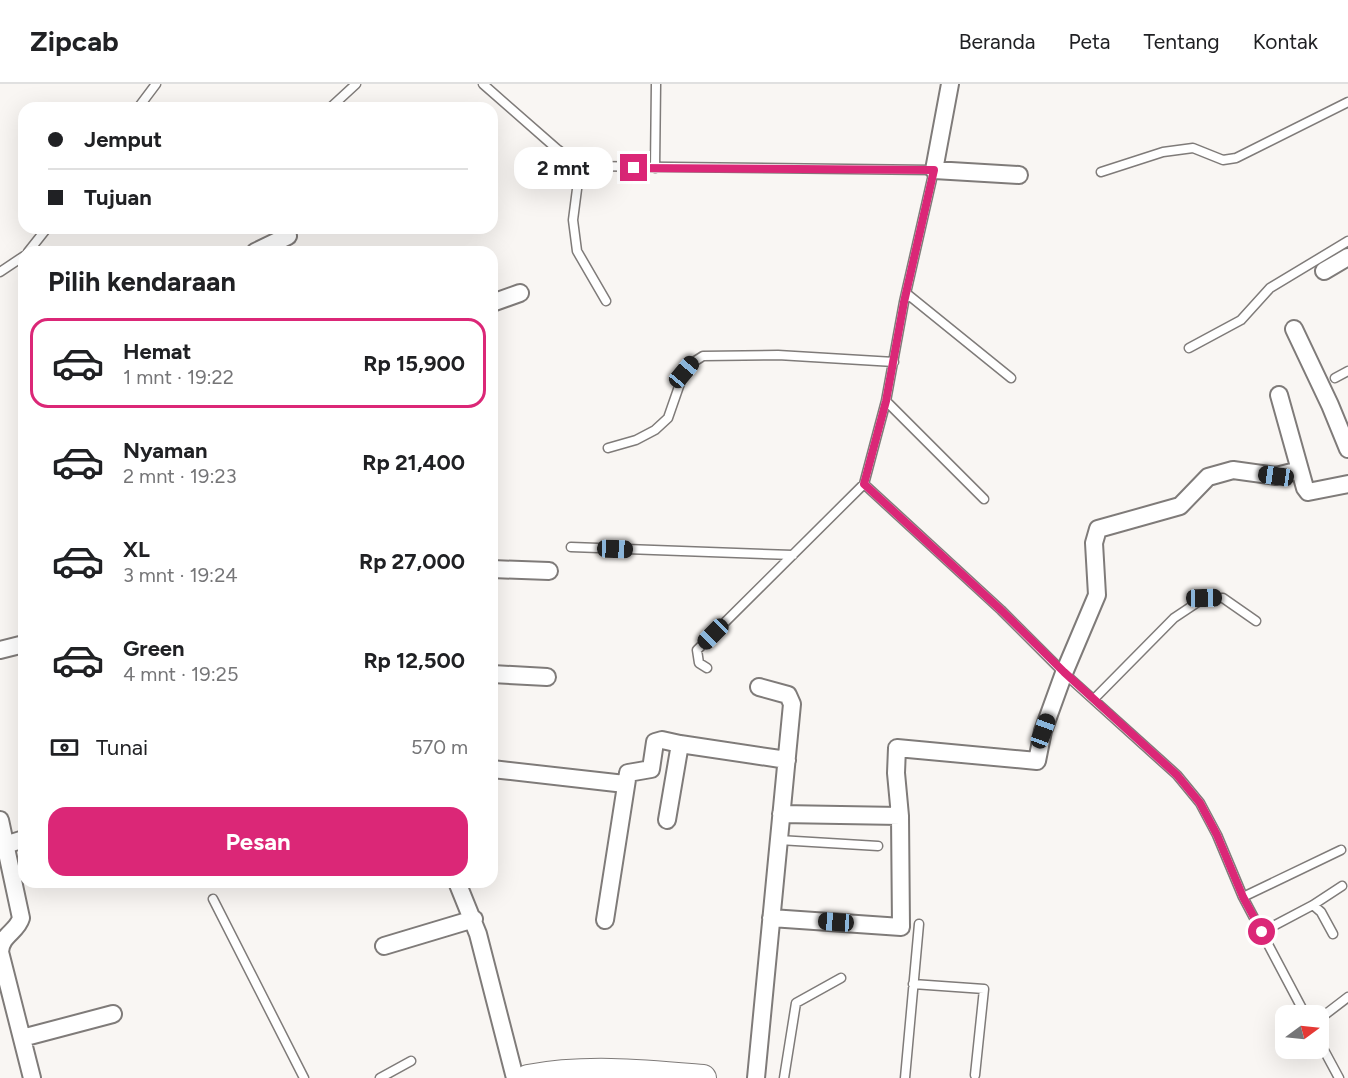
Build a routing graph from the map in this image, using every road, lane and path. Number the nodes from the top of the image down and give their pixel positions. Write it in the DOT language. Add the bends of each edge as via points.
graph roads {
  1 [pos="156,84"];
  2 [pos="356,84"];
  3 [pos="483,84"];
  4 [pos="656,84"];
  5 [pos="950,84"];
  6 [pos="142,102"];
  7 [pos="336,102"];
  8 [pos="1348,102"];
  9 [pos="579,166"];
  10 [pos="655,168"];
  11 [pos="934,170"];
  12 [pos="1101,172"];
  13 [pos="1019,175"];
  14 [pos="42,234"];
  15 [pos="289,239"];
  16 [pos="1348,241"];
  17 [pos="33,246"];
  18 [pos="271,246"];
  19 [pos="1348,257"];
  20 [pos="18,260"];
  21 [pos="1324,271"];
  22 [pos="0,272"];
  23 [pos="520,293"];
  24 [pos="906,293"];
  25 [pos="498,301"];
  26 [pos="606,301"];
  27 [pos="1296,335"];
  28 [pos="1189,348"];
  29 [pos="894,362"];
  30 [pos="1348,371"];
  31 [pos="1011,378"];
  32 [pos="1335,378"];
  33 [pos="1279,395"];
  34 [pos="886,401"];
  35 [pos="608,448"];
  36 [pos="1348,449"];
  37 [pos="1300,470"];
  38 [pos="864,484"];
  39 [pos="1348,484"];
  40 [pos="984,499"];
  41 [pos="571,547"];
  42 [pos="793,555"];
  43 [pos="498,569"];
  44 [pos="549,571"];
  45 [pos="1257,621"];
  46 [pos="18,646"];
  47 [pos="0,650"];
  48 [pos="707,668"];
  49 [pos="1064,672"];
  50 [pos="498,674"];
  51 [pos="547,677"];
  52 [pos="759,687"];
  53 [pos="1094,699"];
  54 [pos="680,744"];
  55 [pos="787,760"];
  56 [pos="498,770"];
  57 [pos="625,784"];
  58 [pos="781,814"];
  59 [pos="900,816"];
  60 [pos="0,820"];
  61 [pos="667,820"];
  62 [pos="779,840"];
  63 [pos="18,841"];
  64 [pos="5,845"];
  65 [pos="878,846"];
  66 [pos="1341,850"];
  67 [pos="1342,886"];
  68 [pos="461,888"];
  69 [pos="1243,897"];
  70 [pos="213,899"];
  71 [pos="1313,905"];
  72 [pos="771,918"];
  73 [pos="474,919"];
  74 [pos="605,920"];
  75 [pos="919,924"];
  76 [pos="1262,932"];
  77 [pos="1333,934"];
  78 [pos="384,946"];
  79 [pos="841,978"];
  80 [pos="913,984"];
  81 [pos="1348,997"];
  82 [pos="1300,1005"];
  83 [pos="1329,1012"];
  84 [pos="113,1014"];
  85 [pos="22,1038"];
  86 [pos="1329,1059"];
  87 [pos="411,1061"];
  88 [pos="975,1075"];
  89 [pos="651,1076"];
  90 [pos="32,1078"];
  91 [pos="304,1078"];
  92 [pos="380,1078"];
  93 [pos="515,1078"];
  94 [pos="528,1078"];
  95 [pos="704,1078"];
  96 [pos="756,1078"];
  97 [pos="784,1078"];
  98 [pos="905,1078"];
  99 [pos="1339,1078"];
  1 -- 6 [label="lane"];
  2 -- 7 [label="lane"];
  3 -- 9 [label="lane"];
  4 -- 10 [label="lane"];
  5 -- 11 [label="street"];
  8 -- 12 [label="lane" via="1236,158 1223,160 1193,148 1162,152"];
  9 -- 10 [label="lane"];
  9 -- 26 [label="lane" via="573,220 577,251"];
  10 -- 11 [label="lane"];
  11 -- 13 [label="street"];
  11 -- 24 [label="lane"];
  14 -- 17 [label="lane"];
  15 -- 18 [label="street"];
  16 -- 28 [label="lane" via="1270,288 1241,320"];
  19 -- 21 [label="street"];
  20 -- 22 [label="lane"];
  23 -- 25 [label="street"];
  24 -- 29 [label="lane"];
  24 -- 31 [label="lane"];
  27 -- 36 [label="street"];
  29 -- 34 [label="lane"];
  29 -- 35 [label="lane" via="704,357 684,372 668,418 636,440"];
  30 -- 32 [label="lane"];
  33 -- 37 [label="street"];
  34 -- 38 [label="lane"];
  34 -- 40 [label="lane"];
  37 -- 39 [label="street" via="1308,492"];
  37 -- 49 [label="street" via="1276,476 1233,470 1208,477 1180,506 1098,529 1094,543 1097,595"];
  38 -- 42 [label="lane"];
  38 -- 49 [label="lane"];
  41 -- 42 [label="lane"];
  42 -- 48 [label="lane" via="698,650 699,663"];
  43 -- 44 [label="street"];
  45 -- 53 [label="lane" via="1222,597 1204,598 1174,618"];
  46 -- 47 [label="street"];
  49 -- 53 [label="lane"];
  49 -- 59 [label="street" via="1037,761 897,748"];
  50 -- 51 [label="street"];
  52 -- 55 [label="street" via="788,695 792,704"];
  53 -- 69 [label="lane" via="1177,775 1200,803"];
  54 -- 55 [label="street"];
  54 -- 57 [label="street" via="656,742 651,769 628,773"];
  54 -- 61 [label="street"];
  55 -- 58 [label="street"];
  56 -- 57 [label="street"];
  57 -- 74 [label="street"];
  58 -- 59 [label="street"];
  58 -- 62 [label="street"];
  59 -- 72 [label="street" via="901,927"];
  60 -- 64 [label="street"];
  62 -- 65 [label="lane"];
  62 -- 72 [label="street"];
  63 -- 64 [label="street"];
  64 -- 85 [label="street" via="21,918 1,944 0,952"];
  66 -- 69 [label="lane"];
  67 -- 71 [label="lane"];
  68 -- 73 [label="street"];
  69 -- 76 [label="lane"];
  70 -- 91 [label="lane"];
  71 -- 76 [label="lane"];
  71 -- 77 [label="lane"];
  72 -- 96 [label="street"];
  73 -- 78 [label="street"];
  73 -- 93 [label="street"];
  75 -- 80 [label="lane"];
  76 -- 82 [label="lane"];
  79 -- 97 [label="lane" via="796,1003"];
  80 -- 88 [label="lane" via="984,989"];
  80 -- 98 [label="lane"];
  81 -- 83 [label="lane"];
  84 -- 85 [label="street"];
  85 -- 90 [label="street"];
  86 -- 99 [label="lane"];
  87 -- 92 [label="lane"];
  89 -- 94 [label="main road" via="578,1071"];
  89 -- 95 [label="main road"];
}
